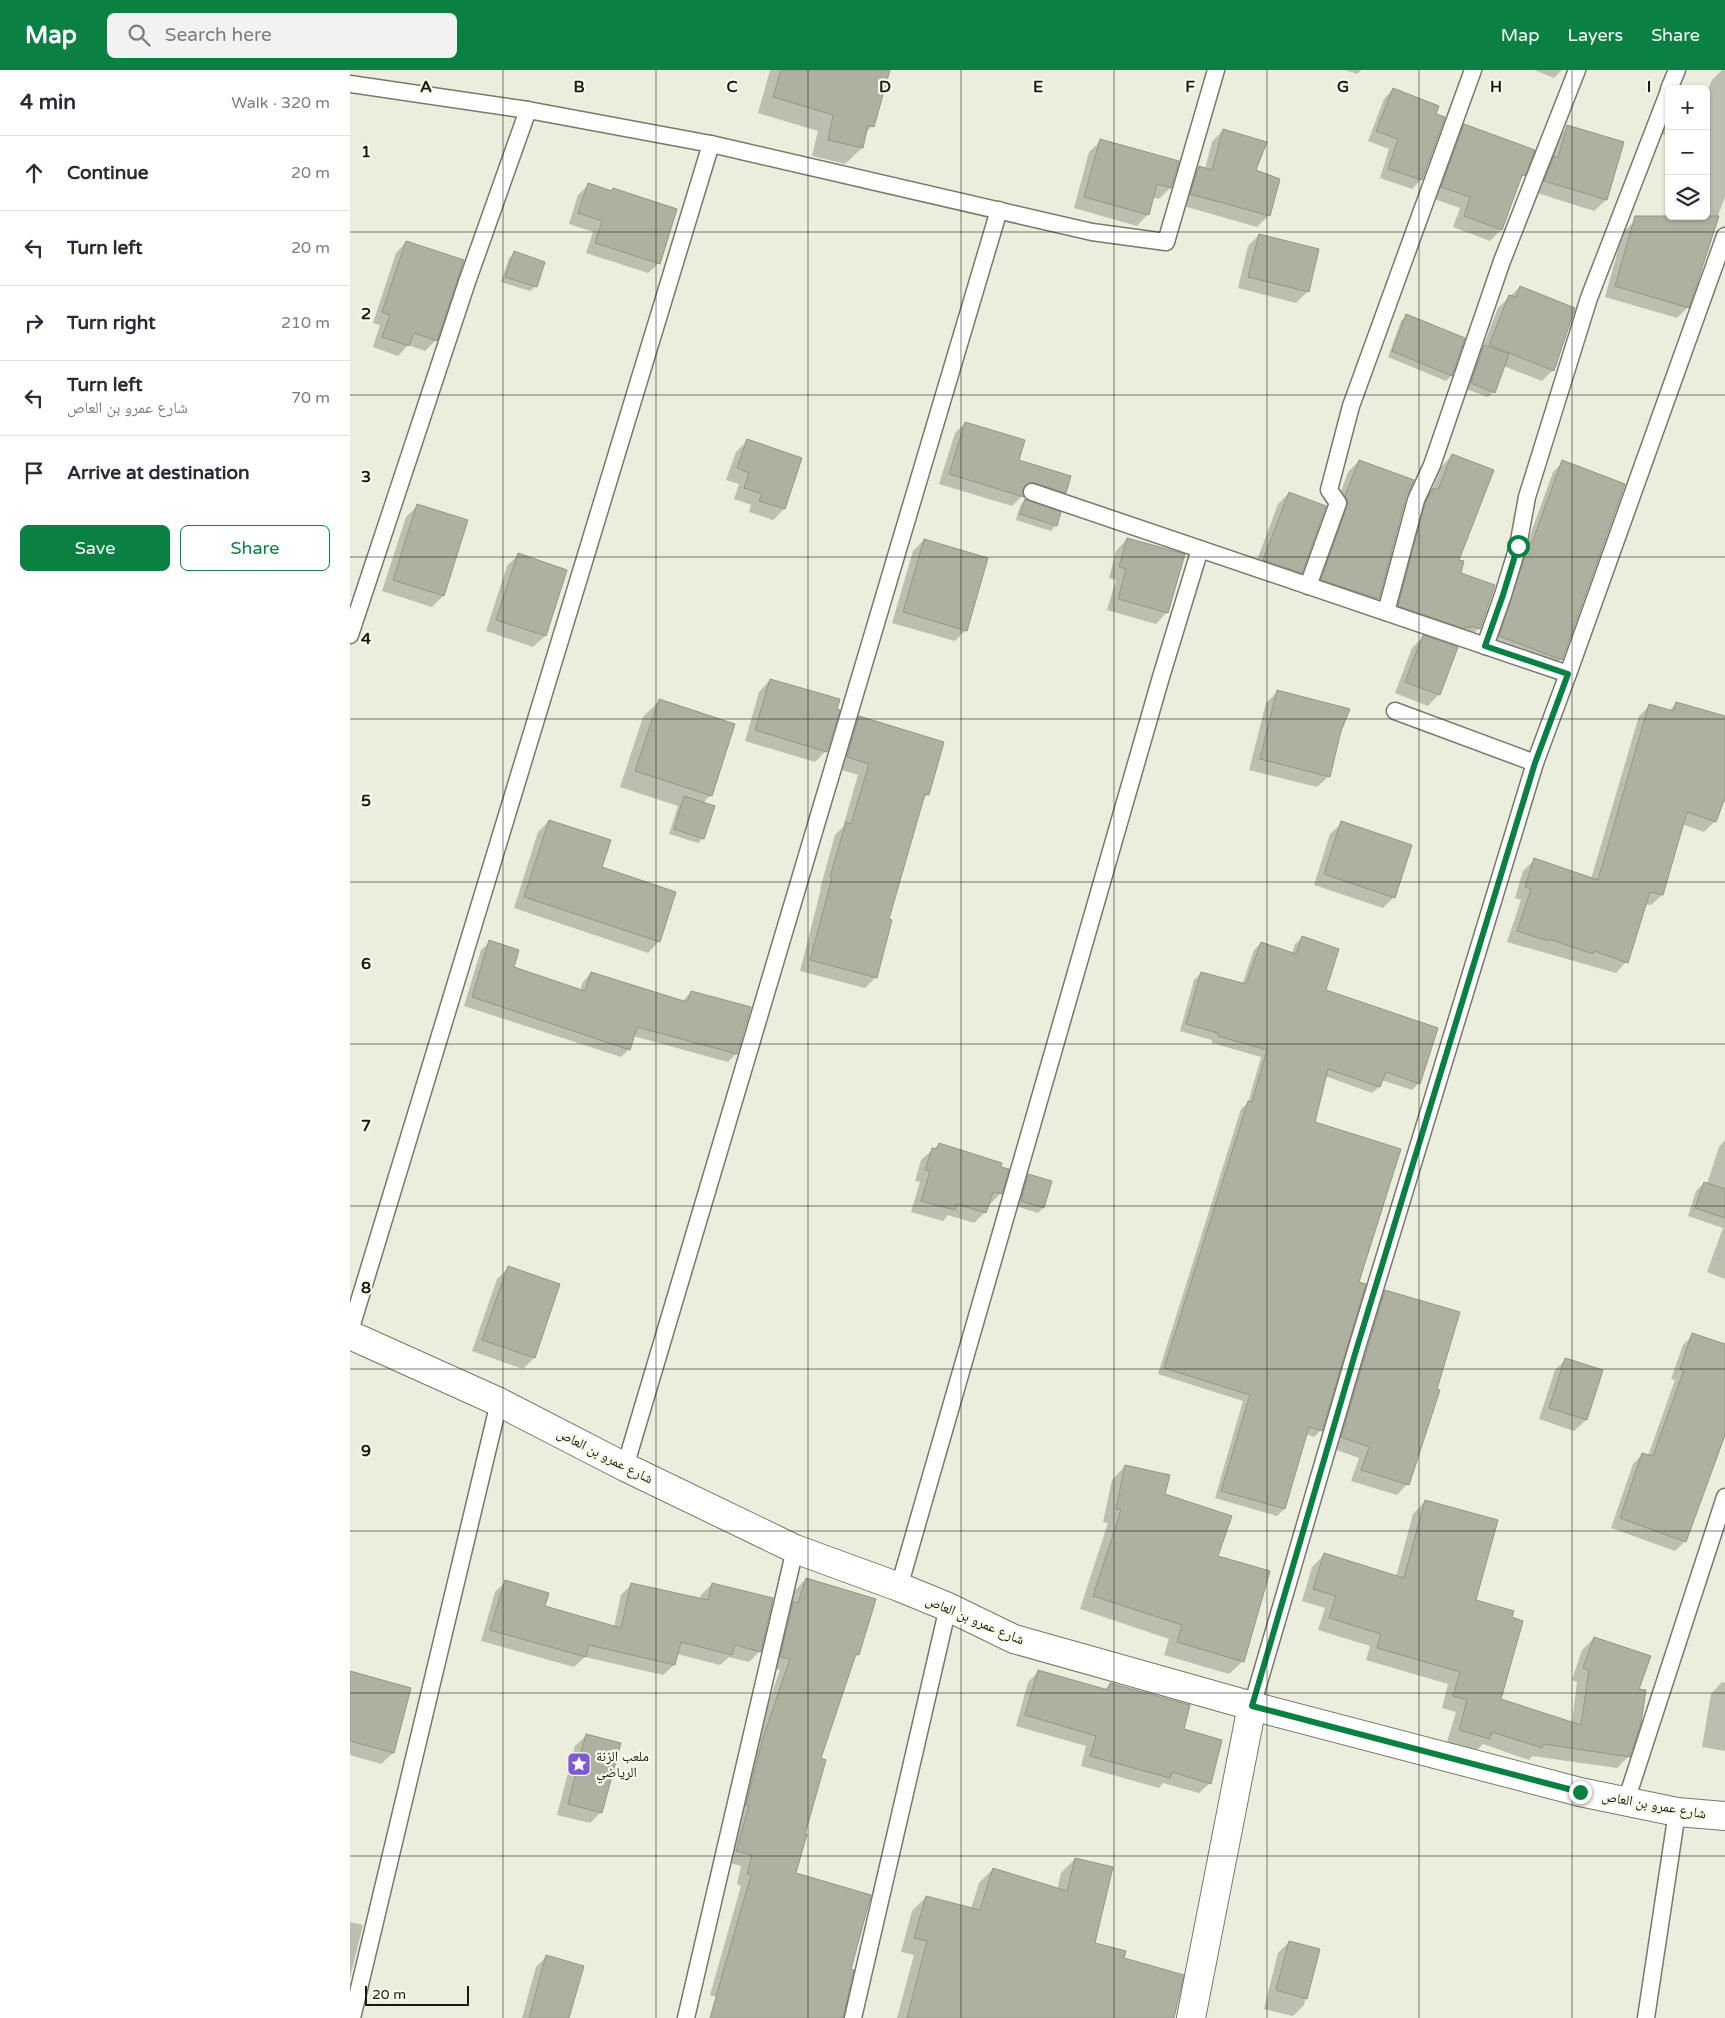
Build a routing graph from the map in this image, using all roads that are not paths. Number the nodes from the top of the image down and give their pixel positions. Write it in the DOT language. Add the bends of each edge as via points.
graph roads {
  1 [pos="1216,70"];
  2 [pos="1473,70"];
  3 [pos="1577,70"];
  4 [pos="1677,70"];
  5 [pos="350,84"];
  6 [pos="1671,85"];
  7 [pos="1665,101"];
  8 [pos="528,110"];
  9 [pos="711,144"];
  10 [pos="999,210"];
  11 [pos="1725,236"];
  12 [pos="1032,492"];
  13 [pos="1200,549"];
  14 [pos="1308,586"];
  15 [pos="1386,612"];
  16 [pos="350,635"];
  17 [pos="1485,646"];
  18 [pos="1568,674"];
  19 [pos="1395,711"];
  20 [pos="1535,763"];
  21 [pos="350,1331"];
  22 [pos="350,1336"];
  23 [pos="499,1402"];
  24 [pos="625,1467"];
  25 [pos="1725,1497"];
  26 [pos="795,1549"];
  27 [pos="899,1587"];
  28 [pos="948,1607"];
  29 [pos="1252,1706"];
  30 [pos="1626,1801"];
  31 [pos="1676,1812"];
  32 [pos="1725,1816"];
  33 [pos="352,2018"];
  34 [pos="686,2018"];
  35 [pos="854,2018"];
  36 [pos="1191,2018"];
  37 [pos="1646,2018"];
  1 -- 10 [label="lane" via="1166,242 1092,232"];
  2 -- 14 [label="lane" via="1351,406 1329,490 1338,503"];
  3 -- 15 [label="lane" via="1502,261 1432,465 1416,500"];
  4 -- 6 [label="lane"];
  5 -- 8 [label="lane"];
  7 -- 17 [label="lane" via="1590,298 1526,496 1518,546"];
  8 -- 9 [label="lane"];
  8 -- 16 [label="lane" via="467,282"];
  9 -- 10 [label="lane"];
  9 -- 21 [label="lane"];
  10 -- 24 [label="lane"];
  11 -- 18 [label="lane"];
  12 -- 13 [label="lane"];
  13 -- 14 [label="lane"];
  13 -- 27 [label="lane"];
  14 -- 15 [label="lane"];
  15 -- 17 [label="lane"];
  17 -- 18 [label="lane"];
  18 -- 20 [label="lane"];
  19 -- 20 [label="lane"];
  20 -- 29 [label="lane" via="1352,1364"];
  22 -- 23 [label="street, شارع عمرو بن العاص"];
  23 -- 24 [label="street, شارع عمرو بن العاص"];
  23 -- 33 [label="lane"];
  24 -- 26 [label="street, شارع عمرو بن العاص"];
  25 -- 30 [label="lane"];
  26 -- 27 [label="street, شارع عمرو بن العاص"];
  26 -- 34 [label="lane"];
  27 -- 28 [label="street, شارع عمرو بن العاص"];
  28 -- 29 [label="street, شارع عمرو بن العاص" via="1014,1639"];
  28 -- 35 [label="lane"];
  29 -- 30 [label="street, شارع عمرو بن العاص" via="1580,1792"];
  29 -- 36 [label="street"];
  30 -- 31 [label="street, شارع عمرو بن العاص"];
  31 -- 32 [label="street, شارع عمرو بن العاص"];
  31 -- 37 [label="lane"];
}
